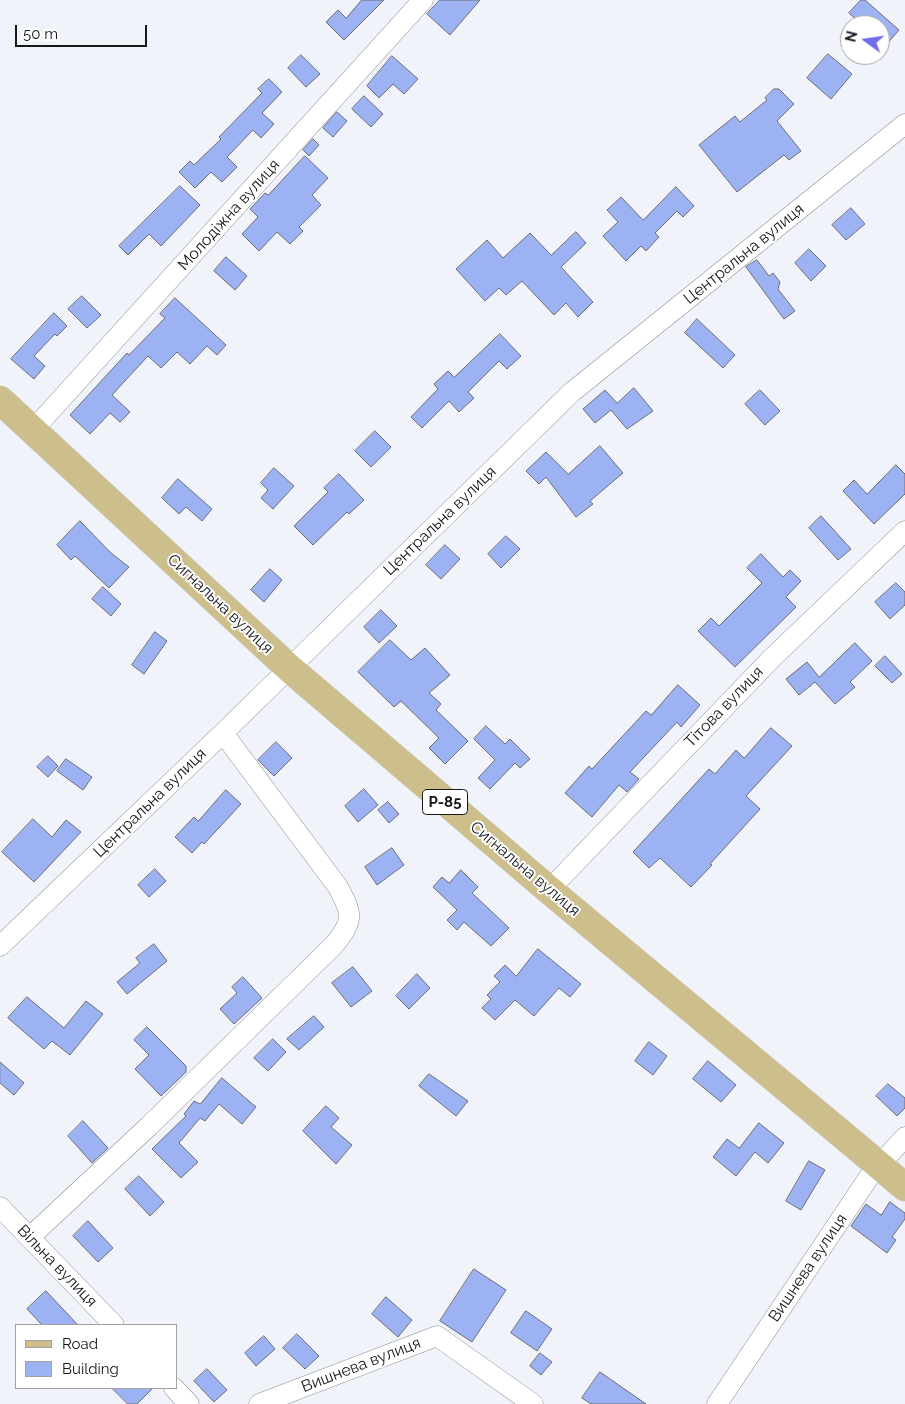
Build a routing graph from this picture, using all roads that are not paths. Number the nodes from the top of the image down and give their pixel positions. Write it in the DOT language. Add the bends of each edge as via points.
graph roads {
  1 [pos="423,0"];
  2 [pos="905,124"];
  3 [pos="0,400"];
  4 [pos="33,430"];
  5 [pos="905,530"];
  6 [pos="289,668"];
  7 [pos="223,733"];
  8 [pos="549,890"];
  9 [pos="0,946"];
  10 [pos="905,1137"];
  11 [pos="879,1165"];
  12 [pos="905,1186"];
  13 [pos="0,1207"];
  14 [pos="30,1237"];
  15 [pos="113,1324"];
  16 [pos="175,1389"];
  17 [pos="189,1404"];
  18 [pos="259,1404"];
  19 [pos="534,1404"];
  20 [pos="717,1404"];
  1 -- 4 [label="street, Молодіжна вулиця"];
  2 -- 6 [label="street, Центральна вулиця" via="572,392"];
  3 -- 4 [label="main road, Сигнальна вулиця / Р-85"];
  4 -- 6 [label="main road, Сигнальна вулиця / Р-85"];
  5 -- 8 [label="street, Тітова вулиця" via="772,658"];
  6 -- 7 [label="street, Центральна вулиця"];
  6 -- 8 [label="main road, Сигнальна вулиця / Р-85"];
  7 -- 9 [label="street, Центральна вулиця"];
  7 -- 14 [label="street" via="338,887 350,909 348,928 156,1119"];
  8 -- 11 [label="main road, Сигнальна вулиця / Р-85"];
  10 -- 11 [label="street, Вишнева вулиця"];
  11 -- 12 [label="main road, Сигнальна вулиця / Р-85"];
  11 -- 20 [label="street, Вишнева вулиця"];
  13 -- 14 [label="street, Вільна вулиця"];
  14 -- 15 [label="street, Вільна вулиця"];
  16 -- 17 [label="street"];
  18 -- 19 [label="street, Вишнева вулиця" via="437,1336"];
}
